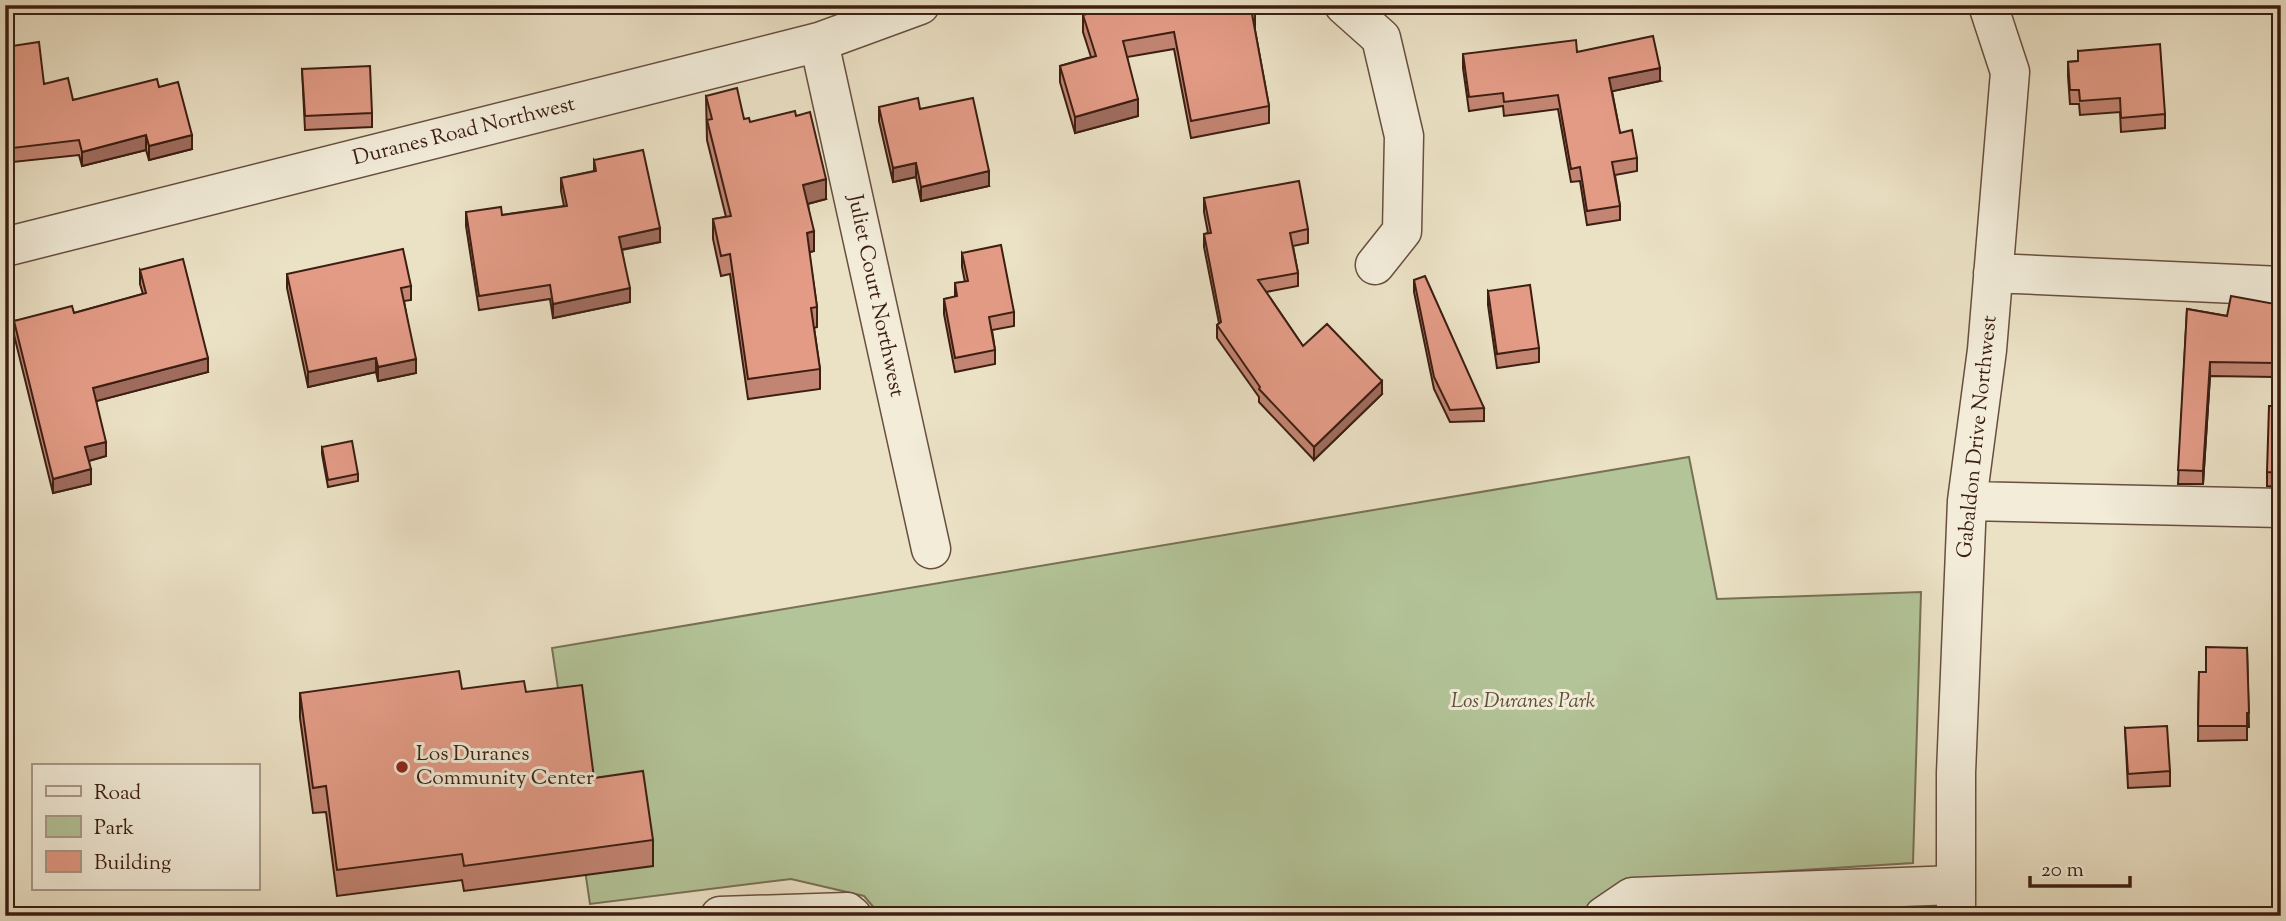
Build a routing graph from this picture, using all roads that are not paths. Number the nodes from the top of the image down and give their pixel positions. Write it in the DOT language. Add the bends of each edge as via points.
graph roads {
  1 [pos="920,5"];
  2 [pos="1344,5"];
  3 [pos="1988,5"];
  4 [pos="819,42"];
  5 [pos="5,247"];
  6 [pos="1375,265"];
  7 [pos="1993,273"];
  8 [pos="2281,286"];
  9 [pos="1968,501"];
  10 [pos="2281,508"];
  11 [pos="931,549"];
  12 [pos="1956,901"];
  13 [pos="720,916"];
  14 [pos="852,916"];
  15 [pos="1604,916"];
  1 -- 4 [label="street, Duranes Road Northwest"];
  2 -- 6 [label="street" via="1381,38 1404,136 1402,231"];
  3 -- 7 [label="street, Gabaldon Drive Northwest" via="2010,72"];
  4 -- 5 [label="street, Duranes Road Northwest"];
  4 -- 11 [label="street, Juliet Court Northwest"];
  7 -- 8 [label="street"];
  7 -- 9 [label="street, Gabaldon Drive Northwest"];
  9 -- 10 [label="street"];
  9 -- 12 [label="street, Gabaldon Drive Northwest" via="1956,773"];
  12 -- 15 [label="street" via="1632,897"];
  13 -- 14 [label="street" via="847,912"];
}
